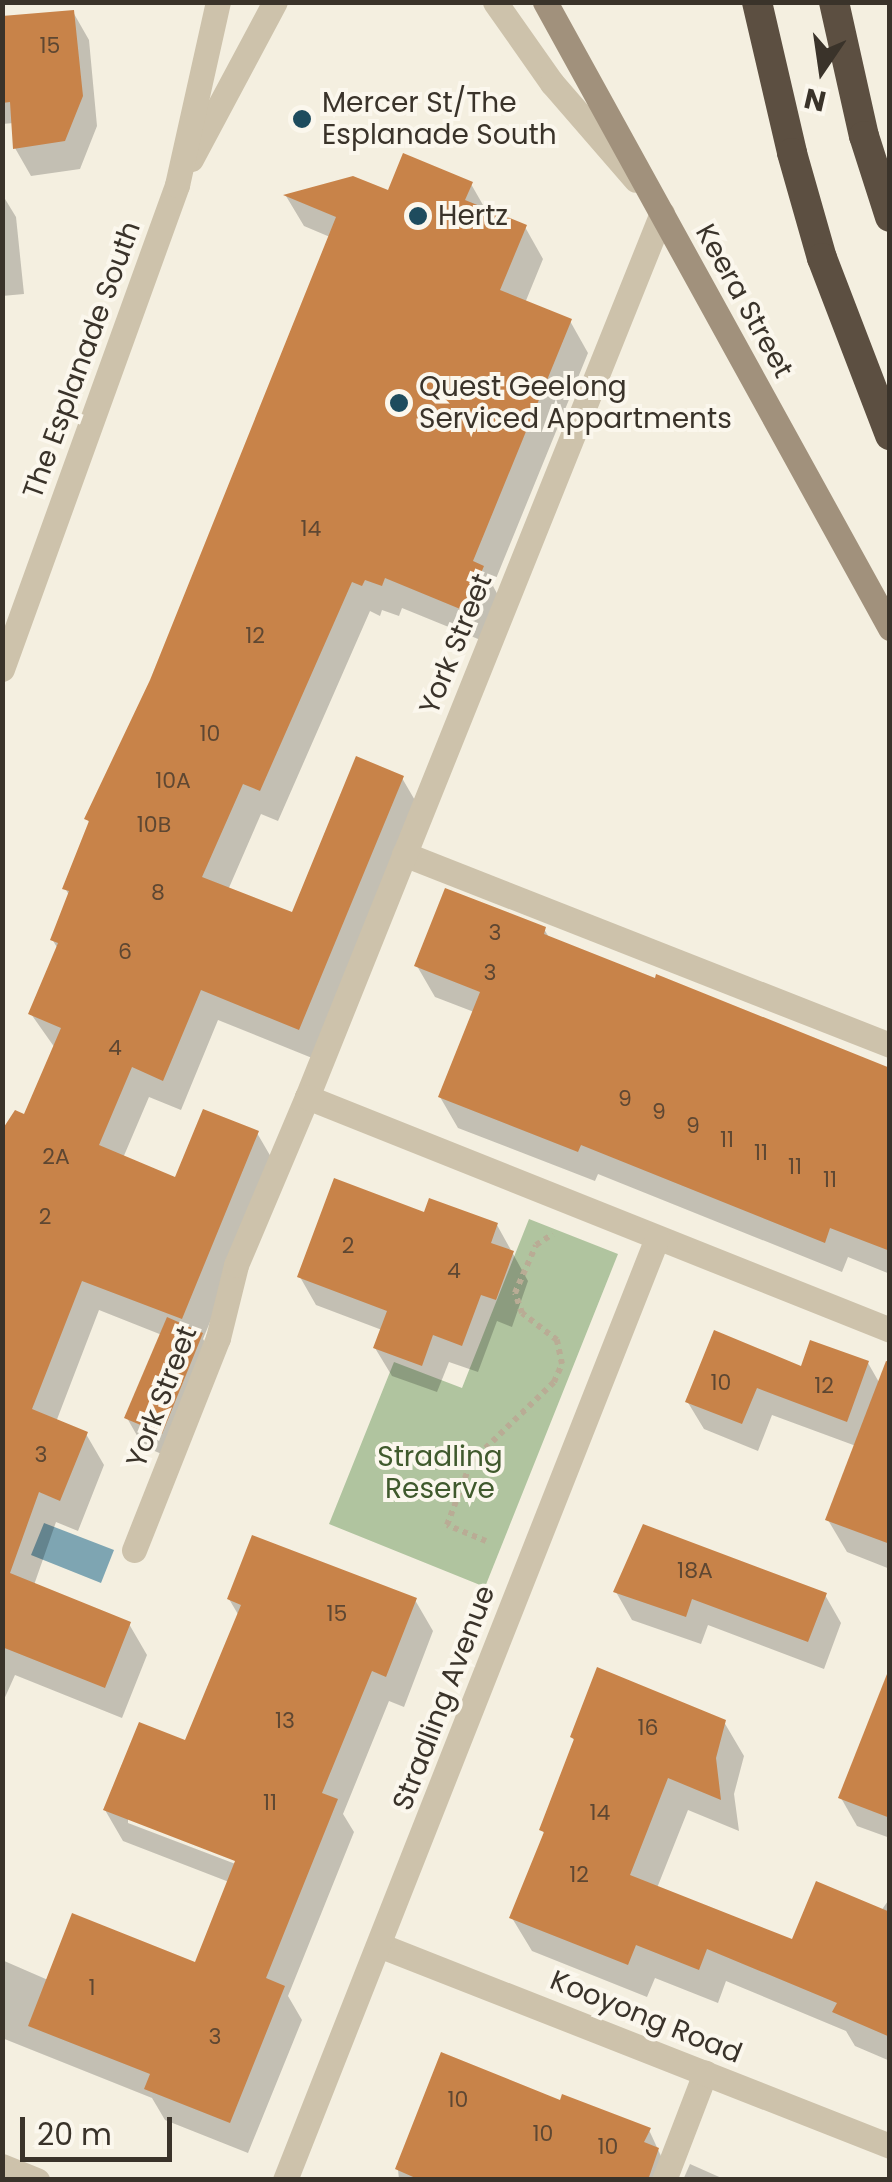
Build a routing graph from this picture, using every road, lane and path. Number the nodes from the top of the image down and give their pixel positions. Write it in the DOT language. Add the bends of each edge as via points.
graph roads {
  1 [pos="218,2"];
  2 [pos="275,2"];
  3 [pos="495,2"];
  4 [pos="545,2"];
  5 [pos="758,2"];
  6 [pos="834,2"];
  7 [pos="176,185"];
  8 [pos="658,208"];
  9 [pos="890,217"];
  10 [pos="890,436"];
  11 [pos="890,628"];
  12 [pos="2,669"];
  13 [pos="404,854"];
  14 [pos="890,1045"];
  15 [pos="307,1097"];
  16 [pos="554,1234"];
  17 [pos="657,1238"];
  18 [pos="890,1330"];
  19 [pos="486,1541"];
  20 [pos="134,1550"];
  21 [pos="379,1945"];
  22 [pos="705,2073"];
  23 [pos="890,2146"];
  24 [pos="2,2166"];
  25 [pos="36,2180"];
  26 [pos="285,2180"];
  27 [pos="664,2180"];
  1 -- 7 [label="street, The Esplanade South"];
  2 -- 7 [label="street, The Esplanade South"];
  3 -- 8 [label="street"];
  4 -- 8 [label="street, Keera Street"];
  5 -- 10 [label="highway" via="822,258"];
  6 -- 9 [label="highway"];
  7 -- 12 [label="street, The Esplanade South"];
  8 -- 11 [label="street, Keera Street"];
  8 -- 13 [label="street, York Street"];
  13 -- 14 [label="street"];
  13 -- 15 [label="street, York Street"];
  15 -- 17 [label="street"];
  15 -- 20 [label="street, York Street" via="236,1264 218,1338"];
  16 -- 19 [label="path" via="536,1245 516,1292 522,1313 557,1340 562,1364 554,1382 471,1462 447,1525"];
  17 -- 18 [label="street"];
  17 -- 21 [label="street, Stradling Avenue"];
  21 -- 22 [label="street, Kooyong Road"];
  21 -- 26 [label="street, Stradling Avenue"];
  22 -- 23 [label="street, Kooyong Road"];
  22 -- 27 [label="street"];
  24 -- 25 [label="street"];
}
